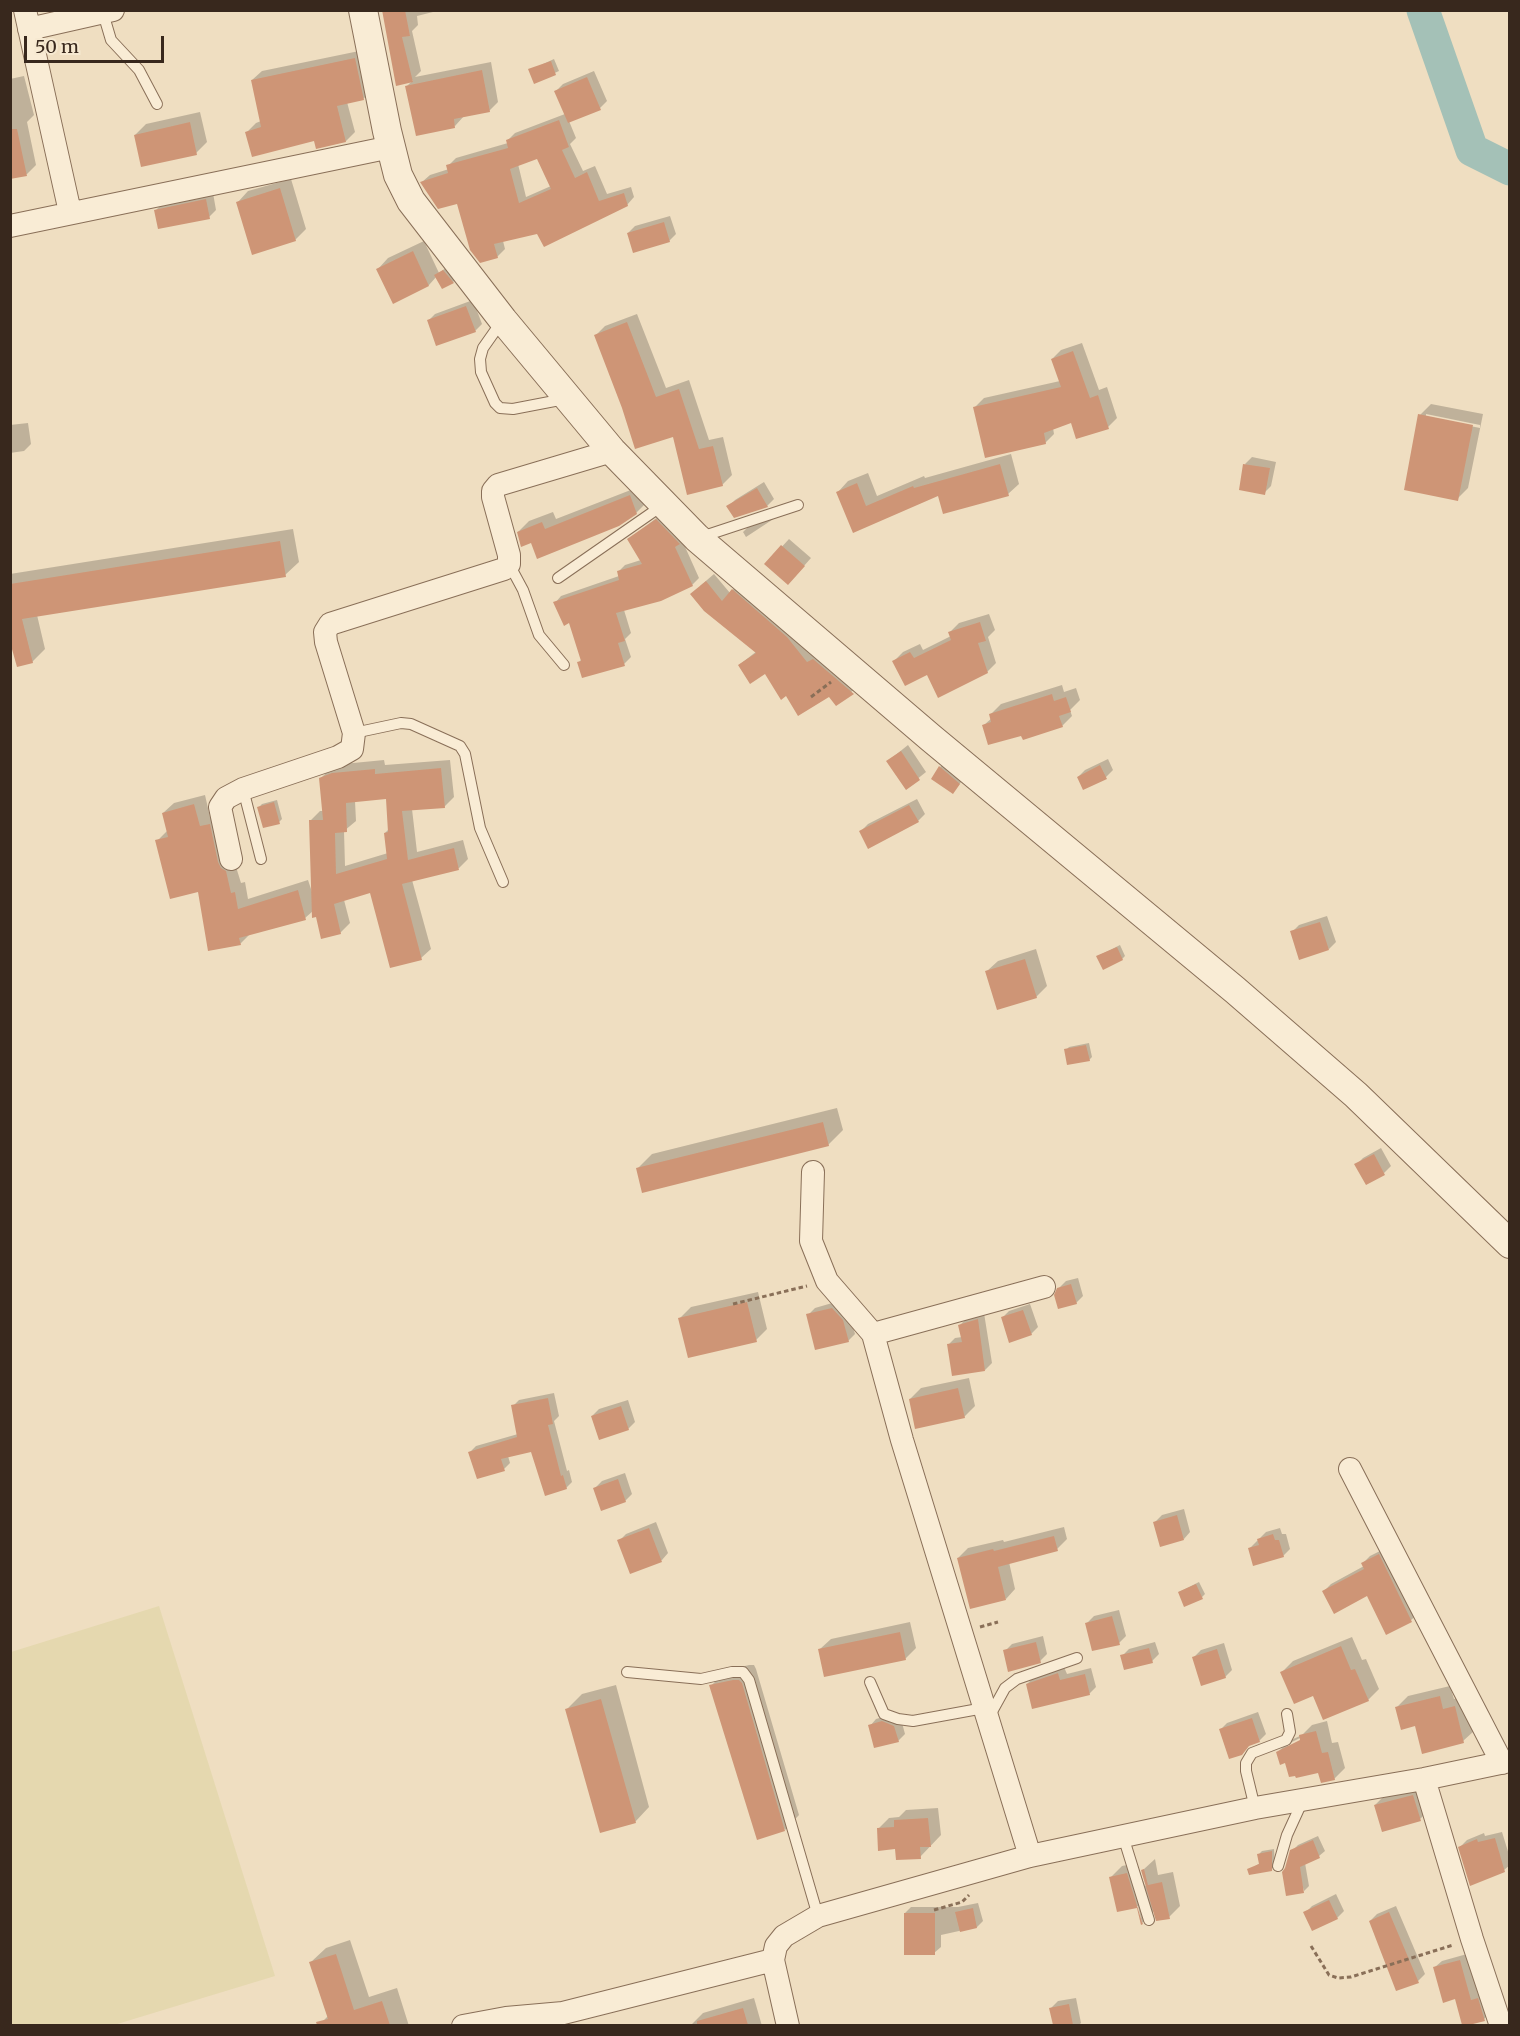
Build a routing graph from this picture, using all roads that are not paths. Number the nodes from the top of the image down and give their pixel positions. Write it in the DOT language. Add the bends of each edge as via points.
graph roads {
  1 [pos="363,10"];
  2 [pos="108,12"];
  3 [pos="27,20"];
  4 [pos="157,104"];
  5 [pos="392,147"];
  6 [pos="70,212"];
  7 [pos="10,226"];
  8 [pos="503,320"];
  9 [pos="568,398"];
  10 [pos="612,451"];
  11 [pos="664,505"];
  12 [pos="798,505"];
  13 [pos="697,538"];
  14 [pos="508,564"];
  15 [pos="558,578"];
  16 [pos="564,665"];
  17 [pos="354,734"];
  18 [pos="243,789"];
  19 [pos="231,859"];
  20 [pos="261,860"];
  21 [pos="503,882"];
  22 [pos="813,1172"];
  23 [pos="1509,1244"];
  24 [pos="1044,1287"];
  25 [pos="873,1334"];
  26 [pos="1350,1468"];
  27 [pos="1077,1659"];
  28 [pos="627,1672"];
  29 [pos="870,1682"];
  30 [pos="986,1714"];
  31 [pos="1287,1714"];
  32 [pos="1506,1762"];
  33 [pos="1424,1779"];
  34 [pos="1303,1800"];
  35 [pos="1255,1808"];
  36 [pos="1123,1836"];
  37 [pos="1030,1856"];
  38 [pos="1278,1866"];
  39 [pos="818,1916"];
  40 [pos="1149,1920"];
  41 [pos="773,1960"];
  42 [pos="463,2025"];
  43 [pos="788,2025"];
  44 [pos="1501,2025"];
  1 -- 5 [label="street"];
  2 -- 3 [label="street"];
  2 -- 4 [label="lane" via="111,40 139,70"];
  3 -- 6 [label="street"];
  5 -- 6 [label="street"];
  5 -- 8 [label="street" via="398,175 411,201"];
  6 -- 7 [label="street"];
  8 -- 9 [label="street"];
  8 -- 9 [label="lane" via="483,348 480,359 481,372 495,403 500,408 513,409"];
  9 -- 10 [label="street"];
  10 -- 11 [label="street"];
  10 -- 14 [label="street" via="498,486 493,497"];
  11 -- 13 [label="street"];
  11 -- 15 [label="lane"];
  12 -- 13 [label="lane"];
  13 -- 23 [label="street" via="1356,1095"];
  14 -- 16 [label="lane" via="539,635"];
  14 -- 17 [label="street" via="330,624 326,642"];
  17 -- 18 [label="street" via="352,749 338,757"];
  17 -- 21 [label="lane" via="411,724 460,746 480,828"];
  18 -- 19 [label="street" via="219,807"];
  18 -- 20 [label="lane"];
  22 -- 25 [label="street" via="811,1241 827,1281"];
  24 -- 25 [label="street"];
  25 -- 30 [label="street"];
  26 -- 32 [label="street"];
  27 -- 30 [label="lane" via="1017,1679 1005,1688"];
  28 -- 39 [label="lane" via="701,1678 743,1672 749,1680"];
  29 -- 30 [label="lane" via="884,1714 898,1719"];
  30 -- 37 [label="street"];
  31 -- 35 [label="lane" via="1290,1732 1286,1740 1252,1753 1246,1762"];
  32 -- 33 [label="street"];
  33 -- 34 [label="street"];
  33 -- 44 [label="street"];
  34 -- 35 [label="street"];
  34 -- 38 [label="lane"];
  35 -- 36 [label="street"];
  36 -- 37 [label="street"];
  36 -- 40 [label="lane"];
  37 -- 39 [label="street"];
  39 -- 41 [label="street" via="784,1936 776,1946"];
  41 -- 42 [label="street" via="563,2013"];
  41 -- 43 [label="street"];
}
